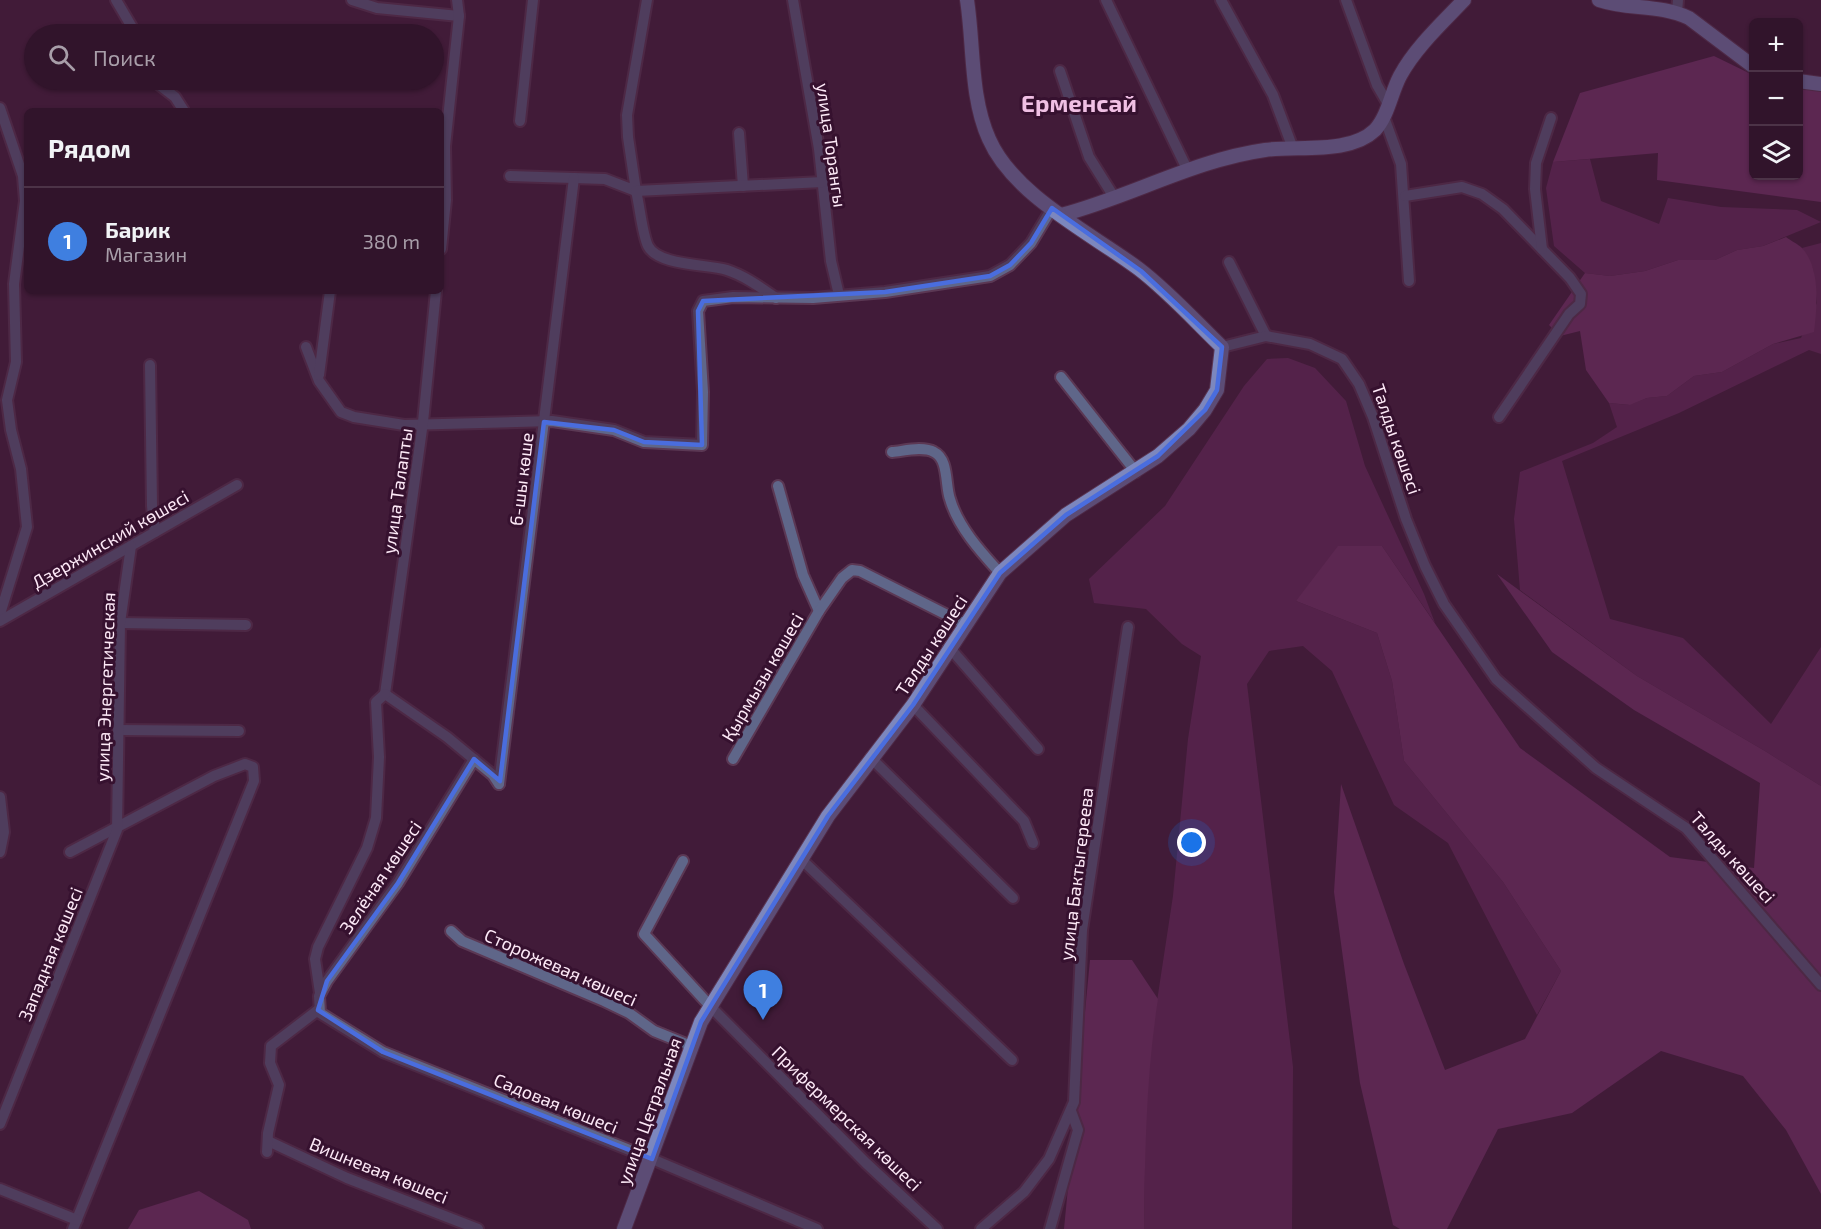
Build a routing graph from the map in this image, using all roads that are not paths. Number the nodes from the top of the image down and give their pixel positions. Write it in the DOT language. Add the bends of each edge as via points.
graph roads {
  1 [pos="116,0"];
  2 [pos="352,0"];
  3 [pos="457,0"];
  4 [pos="533,0"];
  5 [pos="647,0"];
  6 [pos="793,0"];
  7 [pos="967,0"];
  8 [pos="1106,0"];
  9 [pos="1221,0"];
  10 [pos="1346,0"];
  11 [pos="1464,0"];
  12 [pos="1599,0"];
  13 [pos="1677,6"];
  14 [pos="459,16"];
  15 [pos="129,24"];
  16 [pos="1749,64"];
  17 [pos="1060,71"];
  18 [pos="1803,82"];
  19 [pos="1821,84"];
  20 [pos="166,90"];
  21 [pos="0,108"];
  22 [pos="182,108"];
  23 [pos="1386,110"];
  24 [pos="1551,118"];
  25 [pos="520,122"];
  26 [pos="739,133"];
  27 [pos="1292,146"];
  28 [pos="444,154"];
  29 [pos="1187,170"];
  30 [pos="510,176"];
  31 [pos="574,178"];
  32 [pos="444,179"];
  33 [pos="823,182"];
  34 [pos="743,186"];
  35 [pos="24,188"];
  36 [pos="636,191"];
  37 [pos="1405,196"];
  38 [pos="1114,197"];
  39 [pos="24,209"];
  40 [pos="1056,211"];
  41 [pos="444,220"];
  42 [pos="1542,249"];
  43 [pos="1229,262"];
  44 [pos="1409,281"];
  45 [pos="330,294"];
  46 [pos="436,294"];
  47 [pos="840,295"];
  48 [pos="776,298"];
  49 [pos="1266,336"];
  50 [pos="306,347"];
  51 [pos="1222,347"];
  52 [pos="150,365"];
  53 [pos="1060,377"];
  54 [pos="319,381"];
  55 [pos="1499,417"];
  56 [pos="423,422"];
  57 [pos="544,422"];
  58 [pos="892,452"];
  59 [pos="1136,472"];
  60 [pos="237,485"];
  61 [pos="778,486"];
  62 [pos="155,532"];
  63 [pos="131,546"];
  64 [pos="1000,573"];
  65 [pos="819,611"];
  66 [pos="0,615"];
  67 [pos="0,621"];
  68 [pos="120,623"];
  69 [pos="964,624"];
  70 [pos="246,626"];
  71 [pos="1128,627"];
  72 [pos="949,647"];
  73 [pos="382,696"];
  74 [pos="913,705"];
  75 [pos="118,730"];
  76 [pos="239,731"];
  77 [pos="1038,748"];
  78 [pos="871,758"];
  79 [pos="474,759"];
  80 [pos="733,759"];
  81 [pos="0,797"];
  82 [pos="117,830"];
  83 [pos="1033,843"];
  84 [pos="0,852"];
  85 [pos="70,852"];
  86 [pos="801,859"];
  87 [pos="683,861"];
  88 [pos="1013,898"];
  89 [pos="451,931"];
  90 [pos="1821,985"];
  91 [pos="320,993"];
  92 [pos="711,1007"];
  93 [pos="319,1012"];
  94 [pos="691,1046"];
  95 [pos="1012,1060"];
  96 [pos="1071,1111"];
  97 [pos="0,1124"];
  98 [pos="652,1159"];
  99 [pos="0,1189"];
  100 [pos="75,1224"];
  101 [pos="478,1229"];
  102 [pos="624,1229"];
  103 [pos="817,1229"];
  104 [pos="937,1229"];
  105 [pos="981,1229"];
  106 [pos="1050,1229"];
  1 -- 15 [label="street"];
  2 -- 14 [label="street" via="377,8"];
  3 -- 14 [label="street"];
  4 -- 25 [label="street"];
  5 -- 36 [label="street" via="627,115"];
  6 -- 33 [label="street, улица Торангы"];
  7 -- 40 [label="street" via="976,88 989,139 1004,164"];
  8 -- 29 [label="street"];
  9 -- 27 [label="street" via="1273,95"];
  10 -- 23 [label="street"];
  11 -- 23 [label="street" via="1401,75"];
  12 -- 13 [label="street" via="1634,8"];
  13 -- 16 [label="street"];
  14 -- 28 [label="street"];
  17 -- 38 [label="street" via="1089,157"];
  18 -- 19 [label="street"];
  20 -- 22 [label="street"];
  21 -- 35 [label="street"];
  23 -- 27 [label="street" via="1375,130 1353,142"];
  23 -- 37 [label="street"];
  24 -- 42 [label="street" via="1536,163"];
  26 -- 34 [label="street"];
  27 -- 29 [label="street"];
  29 -- 38 [label="street"];
  30 -- 31 [label="street"];
  31 -- 36 [label="street" via="605,179"];
  31 -- 57 [label="street, 6-шы көше"];
  32 -- 41 [label="street"];
  33 -- 34 [label="street"];
  33 -- 47 [label="street, улица Торангы" via="831,261"];
  34 -- 36 [label="street"];
  36 -- 48 [label="street" via="648,246 655,254 727,270"];
  37 -- 42 [label="street" via="1462,187 1482,194 1503,209"];
  37 -- 44 [label="street"];
  38 -- 40 [label="street" via="1094,207"];
  39 -- 66 [label="street" via="14,284 16,362 7,400 21,469 27,527"];
  40 -- 47 [label="street" via="1011,265 990,276"];
  40 -- 51 [label="street" via="1141,271"];
  42 -- 55 [label="street" via="1570,278 1581,294 1580,304 1569,314"];
  43 -- 49 [label="street"];
  45 -- 54 [label="street"];
  46 -- 56 [label="street, улица Талапты"];
  47 -- 48 [label="street"];
  48 -- 57 [label="street" via="716,298 703,301 698,310 702,445 644,442 614,430"];
  49 -- 51 [label="street, Талды көшесі"];
  49 -- 90 [label="street, Талды көшесі" via="1310,344 1341,359 1359,384 1425,566 1444,604 1496,680 1596,768 1686,828"];
  50 -- 54 [label="street"];
  51 -- 59 [label="street, Талды көшесі" via="1216,390 1205,410 1189,429"];
  52 -- 62 [label="street"];
  53 -- 59 [label="street"];
  54 -- 56 [label="street" via="341,412 404,425"];
  56 -- 57 [label="street"];
  56 -- 73 [label="street, улица Талапты"];
  57 -- 79 [label="street, 6-шы көше" via="499,784"];
  58 -- 64 [label="street" via="925,450 942,459 950,500 976,546"];
  59 -- 64 [label="street, Талды көшесі" via="1066,515"];
  60 -- 62 [label="street, Дзержинский көшесі"];
  61 -- 65 [label="street, Қырмызы көшесі" via="803,575"];
  62 -- 63 [label="street, Дзержинский көшесі"];
  63 -- 67 [label="street, Дзержинский көшесі"];
  63 -- 68 [label="street, улица Энергетическая"];
  64 -- 69 [label="street, Талды көшесі"];
  65 -- 69 [label="street, Қырмызы көшесі" via="852,570"];
  65 -- 80 [label="street, Қырмызы көшесі"];
  68 -- 70 [label="street"];
  68 -- 75 [label="street, улица Энергетическая"];
  69 -- 72 [label="street, Талды көшесі"];
  71 -- 96 [label="street, улица Бактыгереева" via="1082,930"];
  72 -- 74 [label="street, Талды көшесі"];
  72 -- 77 [label="street"];
  73 -- 79 [label="street"];
  73 -- 91 [label="street, улица Талапты" via="376,707 379,757 375,818 367,848 318,947 315,959"];
  74 -- 78 [label="street, Талды көшесі"];
  74 -- 83 [label="street" via="1024,821"];
  75 -- 76 [label="street"];
  75 -- 82 [label="street, улица Энергетическая"];
  78 -- 86 [label="street, Талды көшесі"];
  78 -- 88 [label="street"];
  79 -- 91 [label="street, Зелёная көшесі" via="398,883"];
  81 -- 84 [label="street" via="4,832"];
  82 -- 85 [label="street"];
  82 -- 97 [label="street, Западная көшесі"];
  82 -- 100 [label="street" via="221,773 245,764 253,767 254,781"];
  86 -- 92 [label="street, Талды көшесі"];
  86 -- 95 [label="street"];
  87 -- 92 [label="street, Прифермерская көшесі" via="644,934"];
  89 -- 94 [label="street, Сторожевая көшесі" via="462,941 604,1001 654,1031"];
  91 -- 93 [label="street, Зелёная көшесі"];
  92 -- 94 [label="street, улица Цетральная"];
  92 -- 104 [label="street, Прифермерская көшесі"];
  93 -- 98 [label="street, Садовая көшесі" via="383,1052"];
  93 -- 101 [label="street, Вишневая көшесі" via="271,1046 268,1055 279,1085 267,1147"];
  94 -- 98 [label="street, улица Цетральная"];
  96 -- 105 [label="street" via="1050,1159 1024,1192"];
  96 -- 106 [label="street, улица Бактыгереева" via="1078,1130"];
  98 -- 102 [label="street, улица Цетральная"];
  98 -- 103 [label="street, Садовая көшесі"];
  99 -- 100 [label="street"];
}
